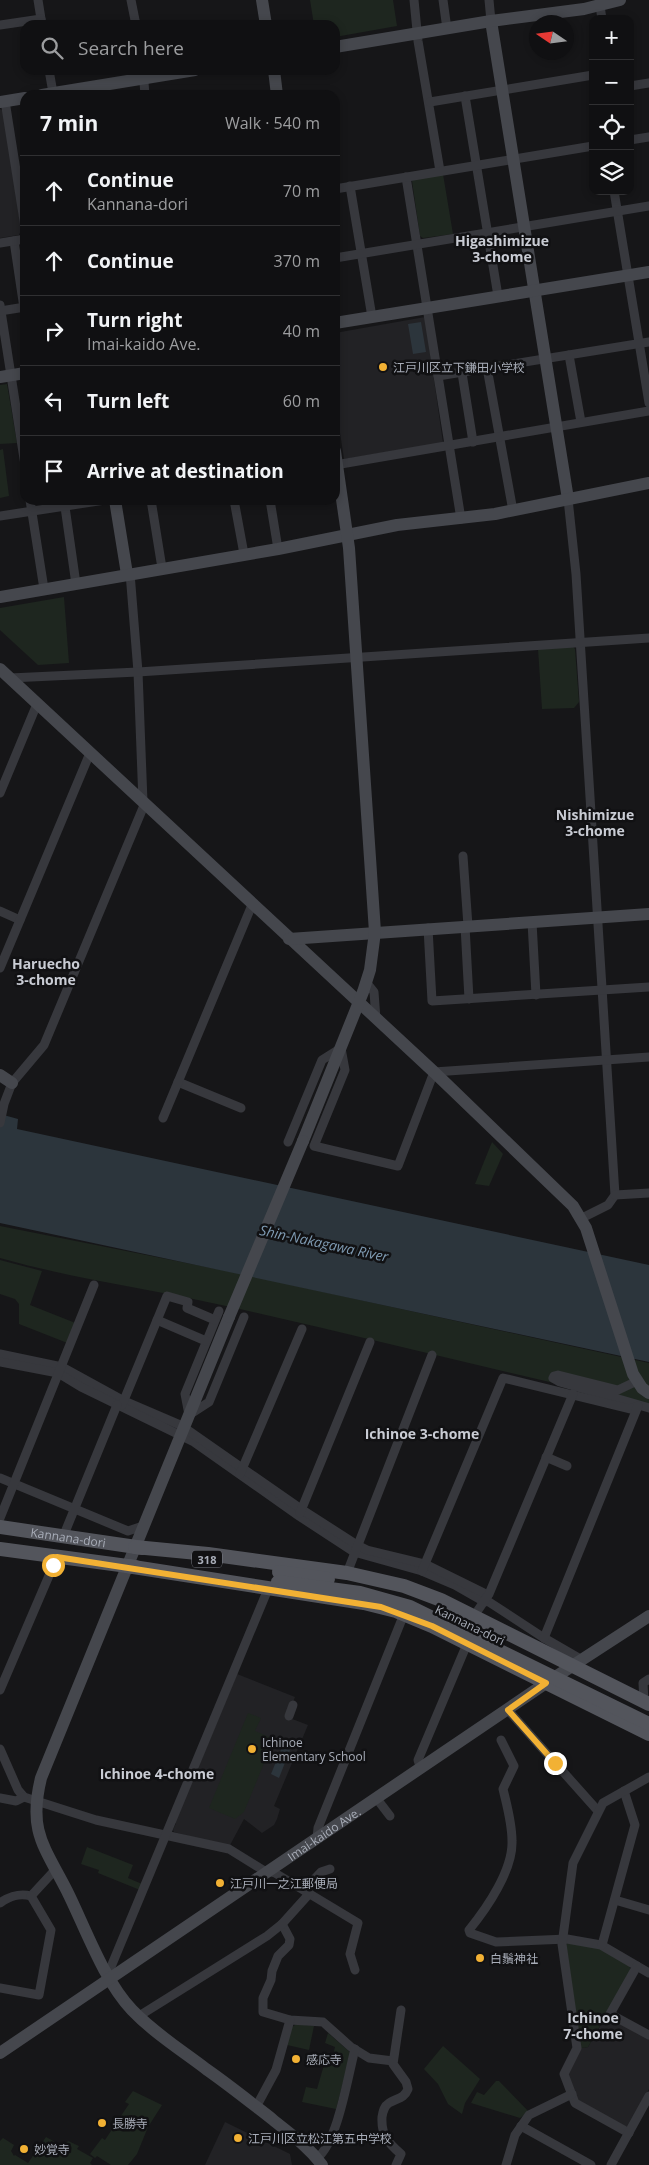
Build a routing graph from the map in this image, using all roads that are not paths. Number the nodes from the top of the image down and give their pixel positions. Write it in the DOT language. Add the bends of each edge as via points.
graph roads {
  1 [pos="38,0"];
  2 [pos="131,0"];
  3 [pos="262,0"];
  4 [pos="414,0"];
  5 [pos="443,0"];
  6 [pos="489,0"];
  7 [pos="620,0"];
  8 [pos="584,5"];
  9 [pos="600,6"];
  10 [pos="601,15"];
  11 [pos="41,20"];
  12 [pos="135,20"];
  13 [pos="265,20"];
  14 [pos="491,21"];
  15 [pos="20,24"];
  16 [pos="0,25"];
  17 [pos="447,29"];
  18 [pos="419,33"];
  19 [pos="340,46"];
  20 [pos="49,75"];
  21 [pos="139,75"];
  22 [pos="144,75"];
  23 [pos="275,75"];
  24 [pos="589,76"];
  25 [pos="649,83"];
  26 [pos="634,85"];
  27 [pos="50,90"];
  28 [pos="69,90"];
  29 [pos="145,90"];
  30 [pos="276,90"];
  31 [pos="502,90"];
  32 [pos="465,96"];
  33 [pos="20,99"];
  34 [pos="3,102"];
  35 [pos="430,102"];
  36 [pos="649,137"];
  37 [pos="634,139"];
  38 [pos="589,147"];
  39 [pos="513,159"];
  40 [pos="477,165"];
  41 [pos="20,168"];
  42 [pos="440,171"];
  43 [pos="406,177"];
  44 [pos="350,186"];
  45 [pos="340,188"];
  46 [pos="615,195"];
  47 [pos="649,206"];
  48 [pos="618,211"];
  49 [pos="524,226"];
  50 [pos="488,232"];
  51 [pos="20,240"];
  52 [pos="14,241"];
  53 [pos="0,243"];
  54 [pos="417,243"];
  55 [pos="361,254"];
  56 [pos="340,257"];
  57 [pos="649,272"];
  58 [pos="628,275"];
  59 [pos="20,281"];
  60 [pos="534,290"];
  61 [pos="498,296"];
  62 [pos="20,308"];
  63 [pos="428,308"];
  64 [pos="0,309"];
  65 [pos="372,317"];
  66 [pos="340,322"];
  67 [pos="649,342"];
  68 [pos="639,343"];
  69 [pos="569,355"];
  70 [pos="545,359"];
  71 [pos="487,368"];
  72 [pos="462,372"];
  73 [pos="20,374"];
  74 [pos="6,376"];
  75 [pos="438,376"];
  76 [pos="649,403"];
  77 [pos="649,411"];
  78 [pos="580,422"];
  79 [pos="557,426"];
  80 [pos="20,432"];
  81 [pos="500,437"];
  82 [pos="473,442"];
  83 [pos="449,447"];
  84 [pos="340,464"];
  85 [pos="649,483"];
  86 [pos="340,488"];
  87 [pos="568,499"];
  88 [pos="31,505"];
  89 [pos="57,505"];
  90 [pos="64,505"];
  91 [pos="116,505"];
  92 [pos="152,505"];
  93 [pos="235,505"];
  94 [pos="271,505"];
  95 [pos="513,511"];
  96 [pos="32,512"];
  97 [pos="0,516"];
  98 [pos="461,519"];
  99 [pos="348,535"];
  100 [pos="278,548"];
  101 [pos="244,554"];
  102 [pos="162,568"];
  103 [pos="128,573"];
  104 [pos="76,584"];
  105 [pos="44,589"];
  106 [pos="0,597"];
  107 [pos="649,638"];
  108 [pos="580,643"];
  109 [pos="356,658"];
  110 [pos="0,669"];
  111 [pos="138,672"];
  112 [pos="10,678"];
  113 [pos="37,704"];
  114 [pos="90,754"];
  115 [pos="0,793"];
  116 [pos="144,803"];
  117 [pos="463,856"];
  118 [pos="252,904"];
  119 [pos="0,911"];
  120 [pos="649,914"];
  121 [pos="597,918"];
  122 [pos="20,920"];
  123 [pos="532,922"];
  124 [pos="466,926"];
  125 [pos="428,928"];
  126 [pos="375,932"];
  127 [pos="289,939"];
  128 [pos="0,968"];
  129 [pos="366,982"];
  130 [pos="649,987"];
  131 [pos="601,991"];
  132 [pos="536,995"];
  133 [pos="469,999"];
  134 [pos="359,1003"];
  135 [pos="376,1018"];
  136 [pos="341,1048"];
  137 [pos="649,1057"];
  138 [pos="606,1060"];
  139 [pos="434,1072"];
  140 [pos="0,1075"];
  141 [pos="178,1082"];
  142 [pos="12,1084"];
  143 [pos="241,1108"];
  144 [pos="163,1118"];
  145 [pos="0,1123"];
  146 [pos="288,1142"];
  147 [pos="309,1143"];
  148 [pos="649,1193"];
  149 [pos="615,1196"];
  150 [pos="584,1223"];
  151 [pos="94,1285"];
  152 [pos="224,1314"];
  153 [pos="244,1317"];
  154 [pos="157,1320"];
  155 [pos="215,1320"];
  156 [pos="302,1329"];
  157 [pos="206,1341"];
  158 [pos="370,1342"];
  159 [pos="0,1354"];
  160 [pos="432,1356"];
  161 [pos="0,1362"];
  162 [pos="60,1370"];
  163 [pos="635,1378"];
  164 [pos="649,1393"];
  165 [pos="573,1394"];
  166 [pos="121,1404"];
  167 [pos="638,1406"];
  168 [pos="649,1408"];
  169 [pos="189,1415"];
  170 [pos="183,1430"];
  171 [pos="546,1457"];
  172 [pos="567,1466"];
  173 [pos="241,1472"];
  174 [pos="0,1478"];
  175 [pos="13,1484"];
  176 [pos="4,1494"];
  177 [pos="74,1509"];
  178 [pos="300,1513"];
  179 [pos="0,1518"];
  180 [pos="143,1526"];
  181 [pos="0,1527"];
  182 [pos="64,1537"];
  183 [pos="135,1547"];
  184 [pos="355,1548"];
  185 [pos="0,1549"];
  186 [pos="57,1557"];
  187 [pos="127,1566"];
  188 [pos="424,1568"];
  189 [pos="347,1573"];
  190 [pos="275,1581"];
  191 [pos="486,1598"];
  192 [pos="404,1614"];
  193 [pos="474,1616"];
  194 [pos="649,1616"];
  195 [pos="544,1638"];
  196 [pos="467,1644"];
  197 [pos="578,1663"];
  198 [pos="649,1679"];
  199 [pos="546,1683"];
  200 [pos="0,1690"];
  201 [pos="293,1706"];
  202 [pos="647,1707"];
  203 [pos="508,1710"];
  204 [pos="289,1716"];
  205 [pos="649,1724"];
  206 [pos="649,1734"];
  207 [pos="501,1740"];
  208 [pos="0,1749"];
  209 [pos="421,1768"];
  210 [pos="649,1777"];
  211 [pos="624,1791"];
  212 [pos="0,1798"];
  213 [pos="377,1798"];
  214 [pos="29,1800"];
  215 [pos="598,1812"];
  216 [pos="390,1816"];
  217 [pos="166,1834"];
  218 [pos="317,1838"];
  219 [pos="330,1869"];
  220 [pos="55,1870"];
  221 [pos="269,1872"];
  222 [pos="307,1892"];
  223 [pos="31,1896"];
  224 [pos="615,1900"];
  225 [pos="0,1903"];
  226 [pos="649,1910"];
  227 [pos="282,1924"];
  228 [pos="562,1940"];
  229 [pos="602,1946"];
  230 [pos="637,1966"];
  231 [pos="355,1970"];
  232 [pos="649,1973"];
  233 [pos="109,1976"];
  234 [pos="0,1988"];
  235 [pos="401,2010"];
  236 [pos="139,2016"];
  237 [pos="290,2020"];
  238 [pos="649,2035"];
  239 [pos="355,2048"];
  240 [pos="0,2053"];
  241 [pos="393,2060"];
  242 [pos="572,2094"];
  243 [pos="649,2096"];
  244 [pos="256,2107"];
  245 [pos="645,2111"];
  246 [pos="521,2126"];
  247 [pos="629,2133"];
  248 [pos="319,2161"];
  249 [pos="396,2165"];
  250 [pos="506,2165"];
  251 [pos="591,2165"];
  252 [pos="611,2165"];
  1 -- 11 [label="street"];
  2 -- 12 [label="street"];
  3 -- 13 [label="street"];
  4 -- 18 [label="street"];
  5 -- 17 [label="street"];
  6 -- 14 [label="street"];
  7 -- 9 [label="street"];
  8 -- 9 [label="street"];
  8 -- 14 [label="street"];
  9 -- 10 [label="street"];
  14 -- 17 [label="street"];
  14 -- 31 [label="street"];
  15 -- 16 [label="street"];
  17 -- 18 [label="street"];
  18 -- 19 [label="street"];
  18 -- 35 [label="street"];
  20 -- 27 [label="street"];
  21 -- 28 [label="street"];
  22 -- 29 [label="street"];
  23 -- 30 [label="street"];
  24 -- 31 [label="street"];
  25 -- 26 [label="street"];
  31 -- 32 [label="street"];
  31 -- 39 [label="street"];
  32 -- 35 [label="street"];
  32 -- 40 [label="street"];
  33 -- 34 [label="street"];
  34 -- 41 [label="street"];
  35 -- 42 [label="street"];
  36 -- 37 [label="street"];
  38 -- 39 [label="street"];
  39 -- 40 [label="street"];
  39 -- 49 [label="street"];
  40 -- 42 [label="street"];
  40 -- 50 [label="street"];
  42 -- 43 [label="street"];
  43 -- 44 [label="street"];
  43 -- 54 [label="street"];
  44 -- 45 [label="street"];
  44 -- 55 [label="street"];
  46 -- 48 [label="street"];
  47 -- 48 [label="street"];
  48 -- 49 [label="street"];
  48 -- 58 [label="street"];
  49 -- 50 [label="street"];
  49 -- 60 [label="street"];
  50 -- 54 [label="street"];
  50 -- 61 [label="street"];
  51 -- 52 [label="street"];
  52 -- 53 [label="street"];
  52 -- 59 [label="street"];
  54 -- 55 [label="street"];
  54 -- 63 [label="street"];
  55 -- 56 [label="street"];
  55 -- 65 [label="street"];
  57 -- 58 [label="street"];
  58 -- 60 [label="street"];
  58 -- 68 [label="street"];
  60 -- 61 [label="street"];
  60 -- 70 [label="street"];
  61 -- 63 [label="street"];
  62 -- 64 [label="street"];
  63 -- 65 [label="street"];
  63 -- 75 [label="street"];
  64 -- 74 [label="street"];
  65 -- 66 [label="street"];
  67 -- 68 [label="street"];
  68 -- 69 [label="street"];
  68 -- 76 [label="street"];
  69 -- 70 [label="street"];
  69 -- 78 [label="street"];
  70 -- 71 [label="street"];
  70 -- 79 [label="street"];
  71 -- 72 [label="street"];
  71 -- 81 [label="street"];
  72 -- 75 [label="street"];
  72 -- 82 [label="street"];
  73 -- 74 [label="street"];
  74 -- 80 [label="street"];
  75 -- 83 [label="street"];
  77 -- 78 [label="street"];
  78 -- 79 [label="street"];
  79 -- 81 [label="street"];
  79 -- 87 [label="street"];
  81 -- 82 [label="street"];
  81 -- 95 [label="street"];
  82 -- 83 [label="street"];
  83 -- 84 [label="street"];
  83 -- 98 [label="street"];
  85 -- 87 [label="street"];
  86 -- 99 [label="street"];
  87 -- 95 [label="street"];
  87 -- 108 [label="street"];
  88 -- 96 [label="street"];
  89 -- 96 [label="street"];
  90 -- 104 [label="street"];
  91 -- 103 [label="street"];
  92 -- 102 [label="street"];
  93 -- 101 [label="street"];
  94 -- 100 [label="street"];
  95 -- 98 [label="street"];
  96 -- 97 [label="street"];
  96 -- 105 [label="street"];
  98 -- 99 [label="street" via="397,525"];
  99 -- 100 [label="street"];
  99 -- 109 [label="street"];
  100 -- 101 [label="street"];
  101 -- 102 [label="street"];
  102 -- 103 [label="street"];
  103 -- 104 [label="street"];
  103 -- 111 [label="street"];
  104 -- 105 [label="street"];
  105 -- 106 [label="street"];
  107 -- 108 [label="street"];
  108 -- 109 [label="street"];
  108 -- 121 [label="street"];
  109 -- 111 [label="street"];
  109 -- 126 [label="street"];
  110 -- 112 [label="street"];
  111 -- 112 [label="street"];
  111 -- 116 [label="street"];
  112 -- 113 [label="street"];
  113 -- 114 [label="street"];
  113 -- 115 [label="street"];
  114 -- 116 [label="street"];
  114 -- 122 [label="street"];
  116 -- 118 [label="street"];
  116 -- 142 [label="street" via="44,1045"];
  117 -- 124 [label="street"];
  118 -- 127 [label="street"];
  118 -- 141 [label="street"];
  119 -- 122 [label="street"];
  120 -- 121 [label="street"];
  121 -- 123 [label="street"];
  121 -- 131 [label="street"];
  122 -- 128 [label="street"];
  123 -- 124 [label="street"];
  123 -- 132 [label="street"];
  124 -- 125 [label="street"];
  124 -- 133 [label="street"];
  125 -- 126 [label="street"];
  125 -- 133 [label="street" via="432,1001"];
  126 -- 127 [label="street"];
  126 -- 129 [label="street"];
  127 -- 134 [label="street"];
  129 -- 134 [label="street"];
  129 -- 135 [label="street" via="374,992"];
  130 -- 131 [label="street"];
  131 -- 132 [label="street"];
  131 -- 138 [label="street"];
  132 -- 133 [label="street"];
  134 -- 135 [label="street"];
  134 -- 136 [label="street"];
  135 -- 139 [label="street"];
  136 -- 146 [label="street" via="322,1060"];
  136 -- 147 [label="street"];
  137 -- 138 [label="street"];
  138 -- 139 [label="street"];
  138 -- 149 [label="street"];
  139 -- 147 [label="street" via="398,1166"];
  139 -- 150 [label="street" via="566,1198"];
  140 -- 142 [label="street"];
  141 -- 143 [label="street"];
  141 -- 144 [label="street"];
  142 -- 145 [label="street"];
  147 -- 152 [label="street, bridge"];
  148 -- 149 [label="street"];
  149 -- 150 [label="street"];
  150 -- 163 [label="street"];
  151 -- 162 [label="street"];
  152 -- 155 [label="street"];
  152 -- 169 [label="street"];
  153 -- 169 [label="street" via="210,1402"];
  154 -- 155 [label="street" via="167,1296 188,1302 187,1308"];
  154 -- 157 [label="street"];
  154 -- 166 [label="street"];
  155 -- 157 [label="street"];
  156 -- 173 [label="street"];
  157 -- 169 [label="street" via="185,1394"];
  158 -- 178 [label="street"];
  159 -- 162 [label="street"];
  160 -- 184 [label="street"];
  161 -- 162 [label="street"];
  162 -- 166 [label="street" via="81,1388"];
  162 -- 175 [label="street"];
  163 -- 164 [label="street"];
  163 -- 167 [label="street" via="618,1390 558,1375 553,1378"];
  165 -- 167 [label="street" via="630,1409"];
  165 -- 171 [label="street"];
  165 -- 188 [label="street" via="503,1378"];
  166 -- 170 [label="street"];
  166 -- 177 [label="street"];
  167 -- 168 [label="street"];
  167 -- 195 [label="street"];
  169 -- 170 [label="street"];
  170 -- 173 [label="street"];
  170 -- 180 [label="street"];
  171 -- 172 [label="street"];
  171 -- 191 [label="street"];
  173 -- 178 [label="street"];
  174 -- 175 [label="street"];
  175 -- 176 [label="street"];
  175 -- 177 [label="street"];
  176 -- 179 [label="street"];
  177 -- 180 [label="street" via="128,1531"];
  177 -- 182 [label="street"];
  178 -- 184 [label="street"];
  180 -- 183 [label="street"];
  181 -- 182 [label="main road, Kannana-dori / 318"];
  182 -- 183 [label="main road, Kannana-dori / 318"];
  183 -- 187 [label="street"];
  183 -- 189 [label="main road"];
  183 -- 190 [label="main road, 318"];
  184 -- 188 [label="street"];
  184 -- 189 [label="street"];
  185 -- 186 [label="main road, Kannana-dori / 318"];
  186 -- 187 [label="main road, Kannana-dori / 318"];
  186 -- 200 [label="street"];
  187 -- 190 [label="main road, 318"];
  187 -- 214 [label="street"];
  188 -- 191 [label="street"];
  189 -- 193 [label="main road" via="404,1586"];
  190 -- 192 [label="main road"];
  190 -- 202 [label="main road, Kannana-dori / 318, bridge" via="362,1584 412,1598"];
  190 -- 205 [label="main road, Kannana-dori / 318, bridge" via="360,1593 410,1606"];
  190 -- 217 [label="street"];
  191 -- 193 [label="street"];
  191 -- 195 [label="street"];
  192 -- 196 [label="main road"];
  192 -- 218 [label="street" via="321,1820"];
  193 -- 197 [label="main road"];
  194 -- 197 [label="street, Imai-kaido Ave."];
  195 -- 197 [label="street"];
  196 -- 199 [label="main road"];
  196 -- 209 [label="street" via="418,1760"];
  197 -- 199 [label="street, Imai-kaido Ave."];
  197 -- 202 [label="main road"];
  198 -- 202 [label="street" via="643,1683"];
  199 -- 203 [label="street, Imai-kaido Ave."];
  199 -- 206 [label="main road"];
  201 -- 204 [label="street"];
  203 -- 209 [label="street, Imai-kaido Ave."];
  203 -- 215 [label="street"];
  207 -- 228 [label="street" via="514,1766 503,1789 510,1814 510,1862 492,1897 469,1930 496,1942"];
  208 -- 214 [label="street" via="18,1790"];
  209 -- 213 [label="street, Imai-kaido Ave."];
  210 -- 211 [label="street"];
  211 -- 215 [label="street" via="603,1803"];
  211 -- 224 [label="street" via="635,1825"];
  212 -- 214 [label="street"];
  213 -- 216 [label="street"];
  213 -- 218 [label="street, Imai-kaido Ave."];
  214 -- 217 [label="street" via="96,1820"];
  214 -- 220 [label="street" via="38,1834"];
  215 -- 228 [label="street" via="573,1863"];
  217 -- 221 [label="street" via="229,1849"];
  217 -- 233 [label="street"];
  218 -- 221 [label="street, Imai-kaido Ave."];
  219 -- 222 [label="street" via="321,1872"];
  220 -- 223 [label="street"];
  220 -- 233 [label="street"];
  221 -- 222 [label="street"];
  221 -- 233 [label="street, Imai-kaido Ave."];
  222 -- 227 [label="street"];
  222 -- 231 [label="street" via="358,1923 350,1954"];
  223 -- 225 [label="street" via="22,1894"];
  223 -- 234 [label="street" via="50,1930 39,1995"];
  224 -- 226 [label="street"];
  224 -- 229 [label="street"];
  227 -- 236 [label="street"];
  227 -- 237 [label="street" via="290,1944 278,1956 272,1971 263,1998 263,2012"];
  228 -- 229 [label="street"];
  228 -- 242 [label="street" via="577,2048 564,2074"];
  229 -- 230 [label="street"];
  230 -- 232 [label="street"];
  230 -- 238 [label="street" via="610,2014"];
  233 -- 236 [label="street"];
  233 -- 240 [label="street, Imai-kaido Ave."];
  235 -- 241 [label="street"];
  236 -- 244 [label="street"];
  237 -- 239 [label="street" via="323,2022"];
  237 -- 244 [label="street" via="276,2070"];
  239 -- 241 [label="street" via="369,2058"];
  239 -- 248 [label="street" via="332,2134"];
  241 -- 249 [label="street" via="408,2089 405,2096 388,2104 382,2114 384,2136 401,2154"];
  242 -- 246 [label="street" via="529,2115"];
  242 -- 247 [label="street" via="575,2103"];
  243 -- 245 [label="street"];
  244 -- 248 [label="street" via="310,2149"];
  245 -- 247 [label="street"];
  246 -- 250 [label="street"];
  246 -- 251 [label="street"];
  247 -- 252 [label="street"];
}
